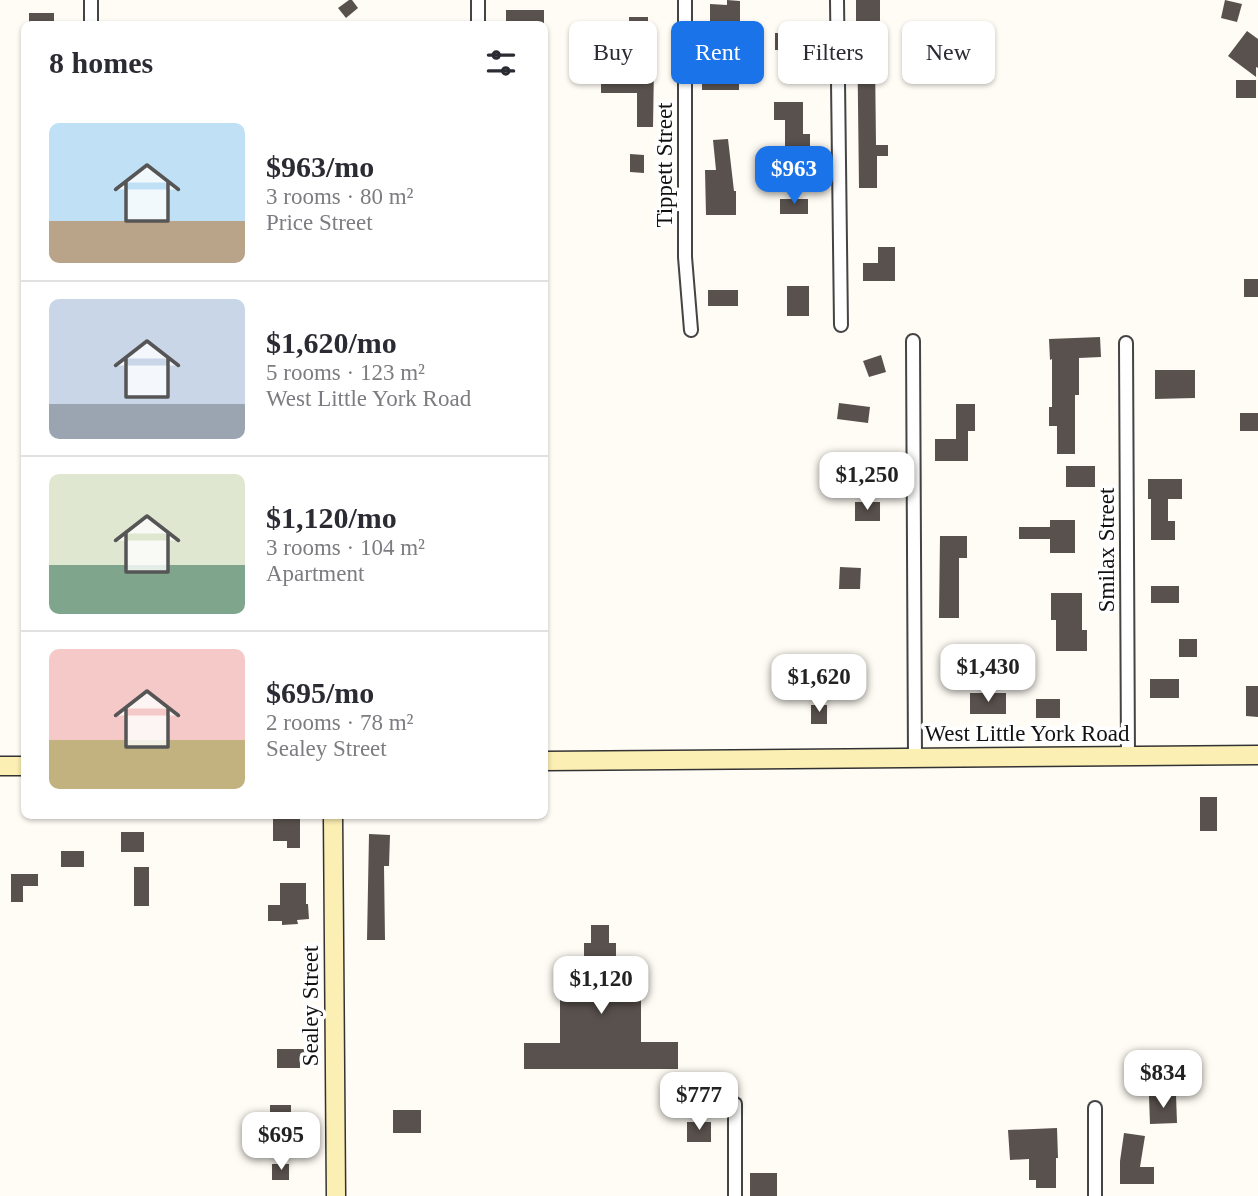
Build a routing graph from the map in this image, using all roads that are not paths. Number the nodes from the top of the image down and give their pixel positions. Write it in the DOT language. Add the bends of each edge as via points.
graph roads {
  1 [pos="91,0"];
  2 [pos="478,0"];
  3 [pos="685,0"];
  4 [pos="837,0"];
  5 [pos="91,21"];
  6 [pos="478,21"];
  7 [pos="841,325"];
  8 [pos="691,330"];
  9 [pos="914,341"];
  10 [pos="1126,343"];
  11 [pos="1258,755"];
  12 [pos="1128,757"];
  13 [pos="915,758"];
  14 [pos="548,761"];
  15 [pos="0,766"];
  16 [pos="21,766"];
  17 [pos="333,819"];
  18 [pos="735,1104"];
  19 [pos="1095,1108"];
  20 [pos="336,1196"];
  21 [pos="735,1196"];
  22 [pos="1095,1196"];
  1 -- 5 [label="street"];
  2 -- 6 [label="street"];
  3 -- 8 [label="street, Tippett Street" via="685,257"];
  4 -- 7 [label="street"];
  9 -- 13 [label="street"];
  10 -- 12 [label="street, Smilax Street"];
  11 -- 12 [label="street, West Little York Road"];
  12 -- 13 [label="street, West Little York Road"];
  13 -- 14 [label="street, West Little York Road"];
  15 -- 16 [label="street"];
  17 -- 20 [label="street, Sealey Street"];
  18 -- 21 [label="street"];
  19 -- 22 [label="street"];
}
